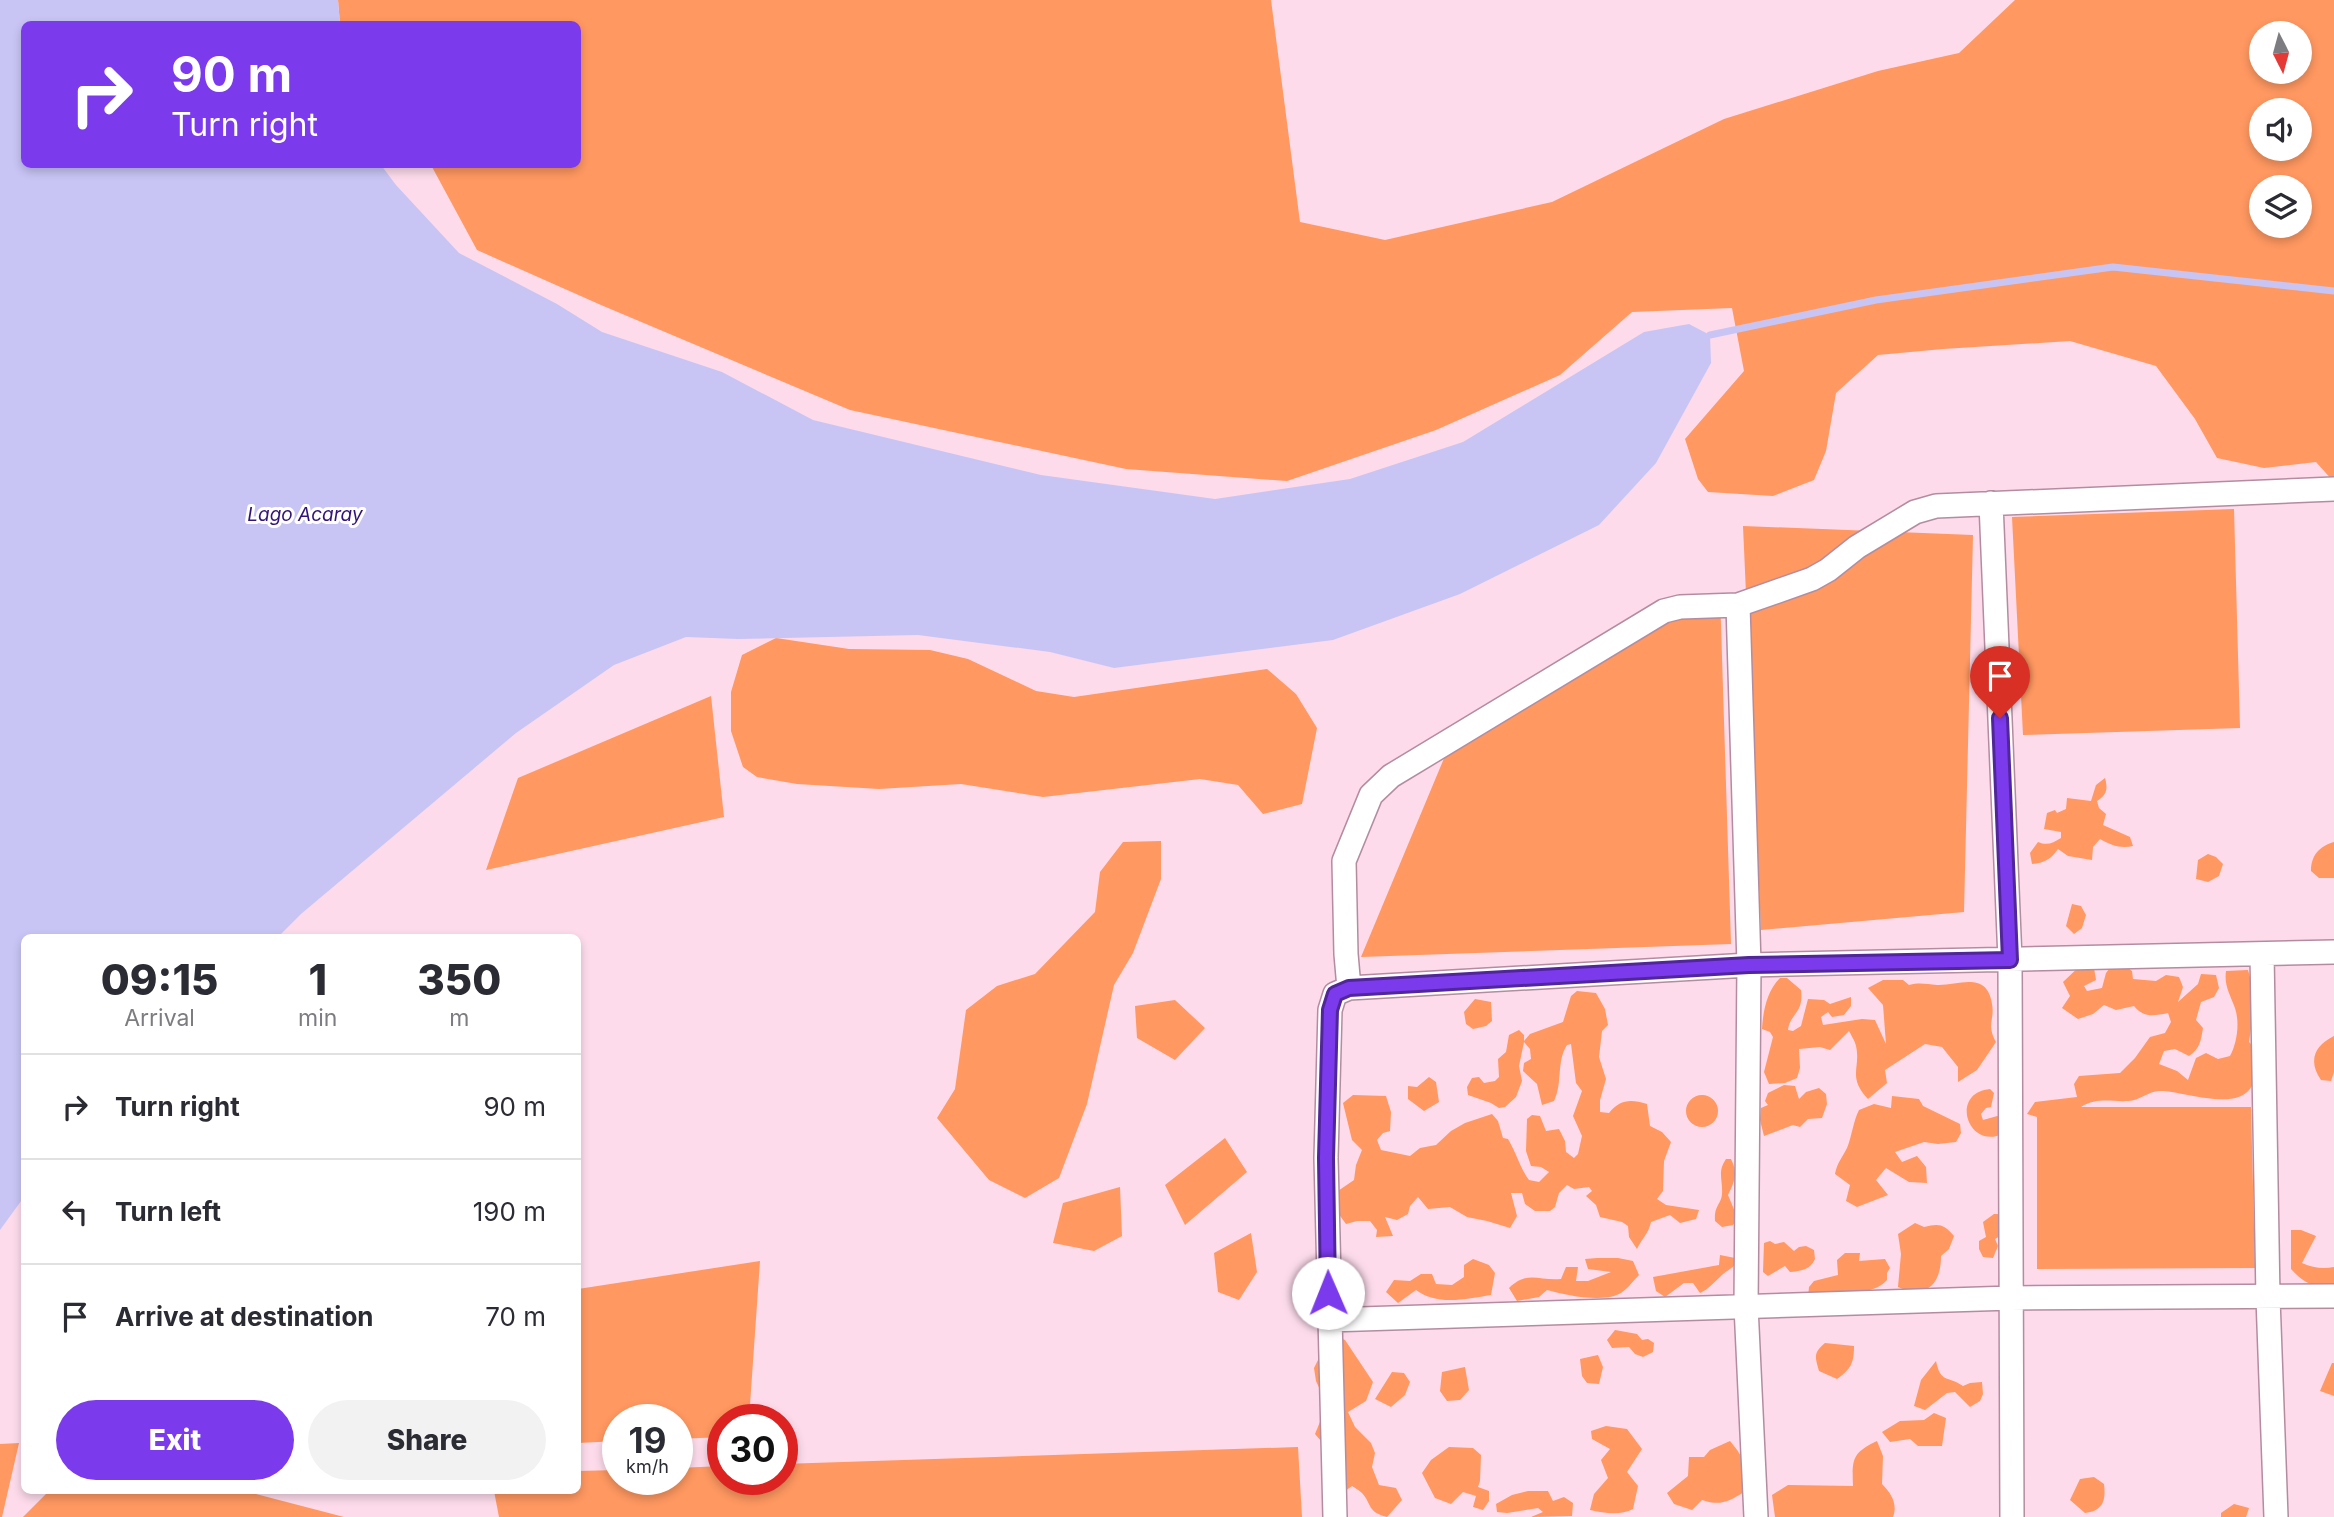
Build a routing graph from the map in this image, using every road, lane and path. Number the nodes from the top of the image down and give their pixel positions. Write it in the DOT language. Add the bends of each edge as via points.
graph roads {
  1 [pos="2334,489"];
  2 [pos="1991,503"];
  3 [pos="1738,605"];
  4 [pos="2334,952"];
  5 [pos="2262,954"];
  6 [pos="2010,960"];
  7 [pos="1749,965"];
  8 [pos="1349,988"];
  9 [pos="2334,1297"];
  10 [pos="2011,1298"];
  11 [pos="2268,1298"];
  12 [pos="1746,1306"];
  13 [pos="1329,1320"];
  14 [pos="1335,1517"];
  15 [pos="1756,1517"];
  16 [pos="2012,1517"];
  17 [pos="2276,1517"];
  1 -- 2 [label="street"];
  2 -- 3 [label="street" via="1915,512 1812,579"];
  2 -- 6 [label="street"];
  3 -- 7 [label="street"];
  3 -- 8 [label="street" via="1664,611 1391,776 1371,795 1345,861"];
  4 -- 5 [label="street"];
  5 -- 6 [label="street"];
  5 -- 11 [label="street"];
  6 -- 7 [label="street"];
  6 -- 10 [label="street"];
  7 -- 8 [label="street"];
  7 -- 12 [label="street"];
  8 -- 13 [label="street" via="1335,994 1330,1010 1326,1158"];
  9 -- 11 [label="street"];
  10 -- 11 [label="street"];
  10 -- 12 [label="street"];
  10 -- 16 [label="street"];
  11 -- 17 [label="street"];
  12 -- 13 [label="street"];
  12 -- 15 [label="street"];
  13 -- 14 [label="street"];
}
